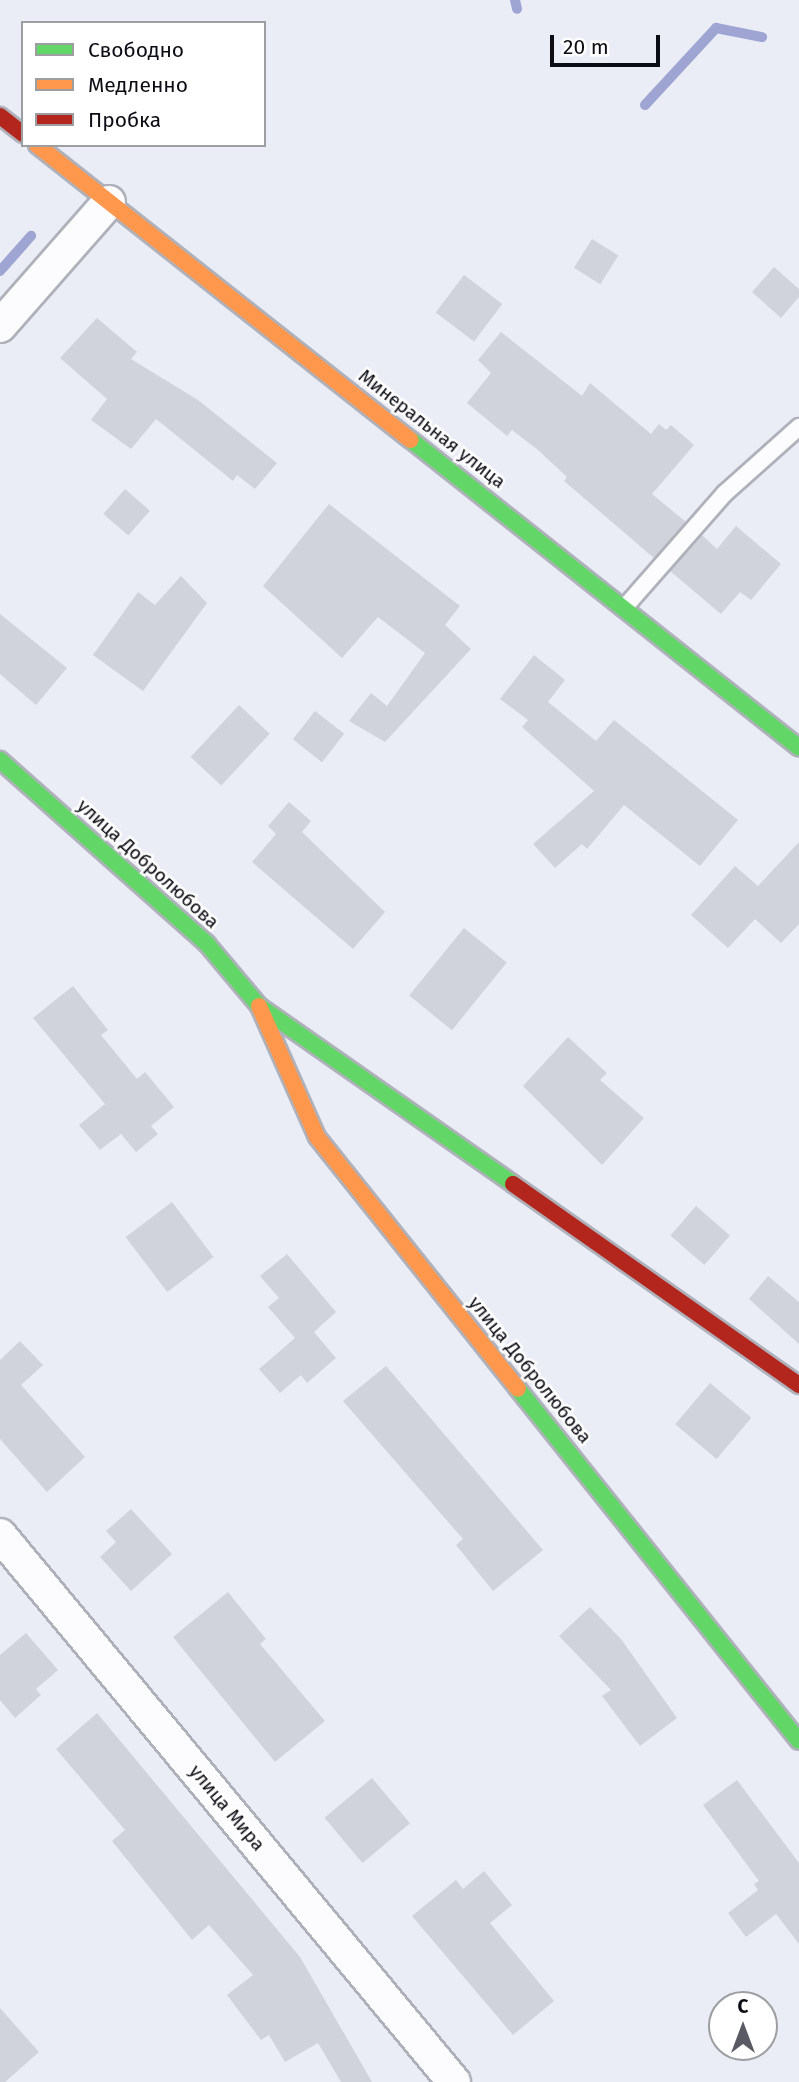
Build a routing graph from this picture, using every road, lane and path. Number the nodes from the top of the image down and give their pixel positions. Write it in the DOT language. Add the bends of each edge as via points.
graph roads {
  1 [pos="0,116"];
  2 [pos="21,132"];
  3 [pos="40,147"];
  4 [pos="109,202"];
  5 [pos="0,326"];
  6 [pos="799,427"];
  7 [pos="624,608"];
  8 [pos="799,747"];
  9 [pos="0,761"];
  10 [pos="259,1006"];
  11 [pos="799,1385"];
  12 [pos="0,1535"];
  13 [pos="799,1741"];
  14 [pos="454,2082"];
  1 -- 2 [label="street"];
  3 -- 4 [label="street, Минеральная улица"];
  4 -- 5 [label="street"];
  4 -- 7 [label="street, Минеральная улица"];
  6 -- 7 [label="lane" via="724,494"];
  7 -- 8 [label="street, Минеральная улица"];
  9 -- 10 [label="street, улица Добролюбова" via="207,944"];
  10 -- 11 [label="street, улица Добролюбова"];
  10 -- 13 [label="street, улица Добролюбова" via="317,1137"];
  12 -- 14 [label="street, улица Мира"];
}
